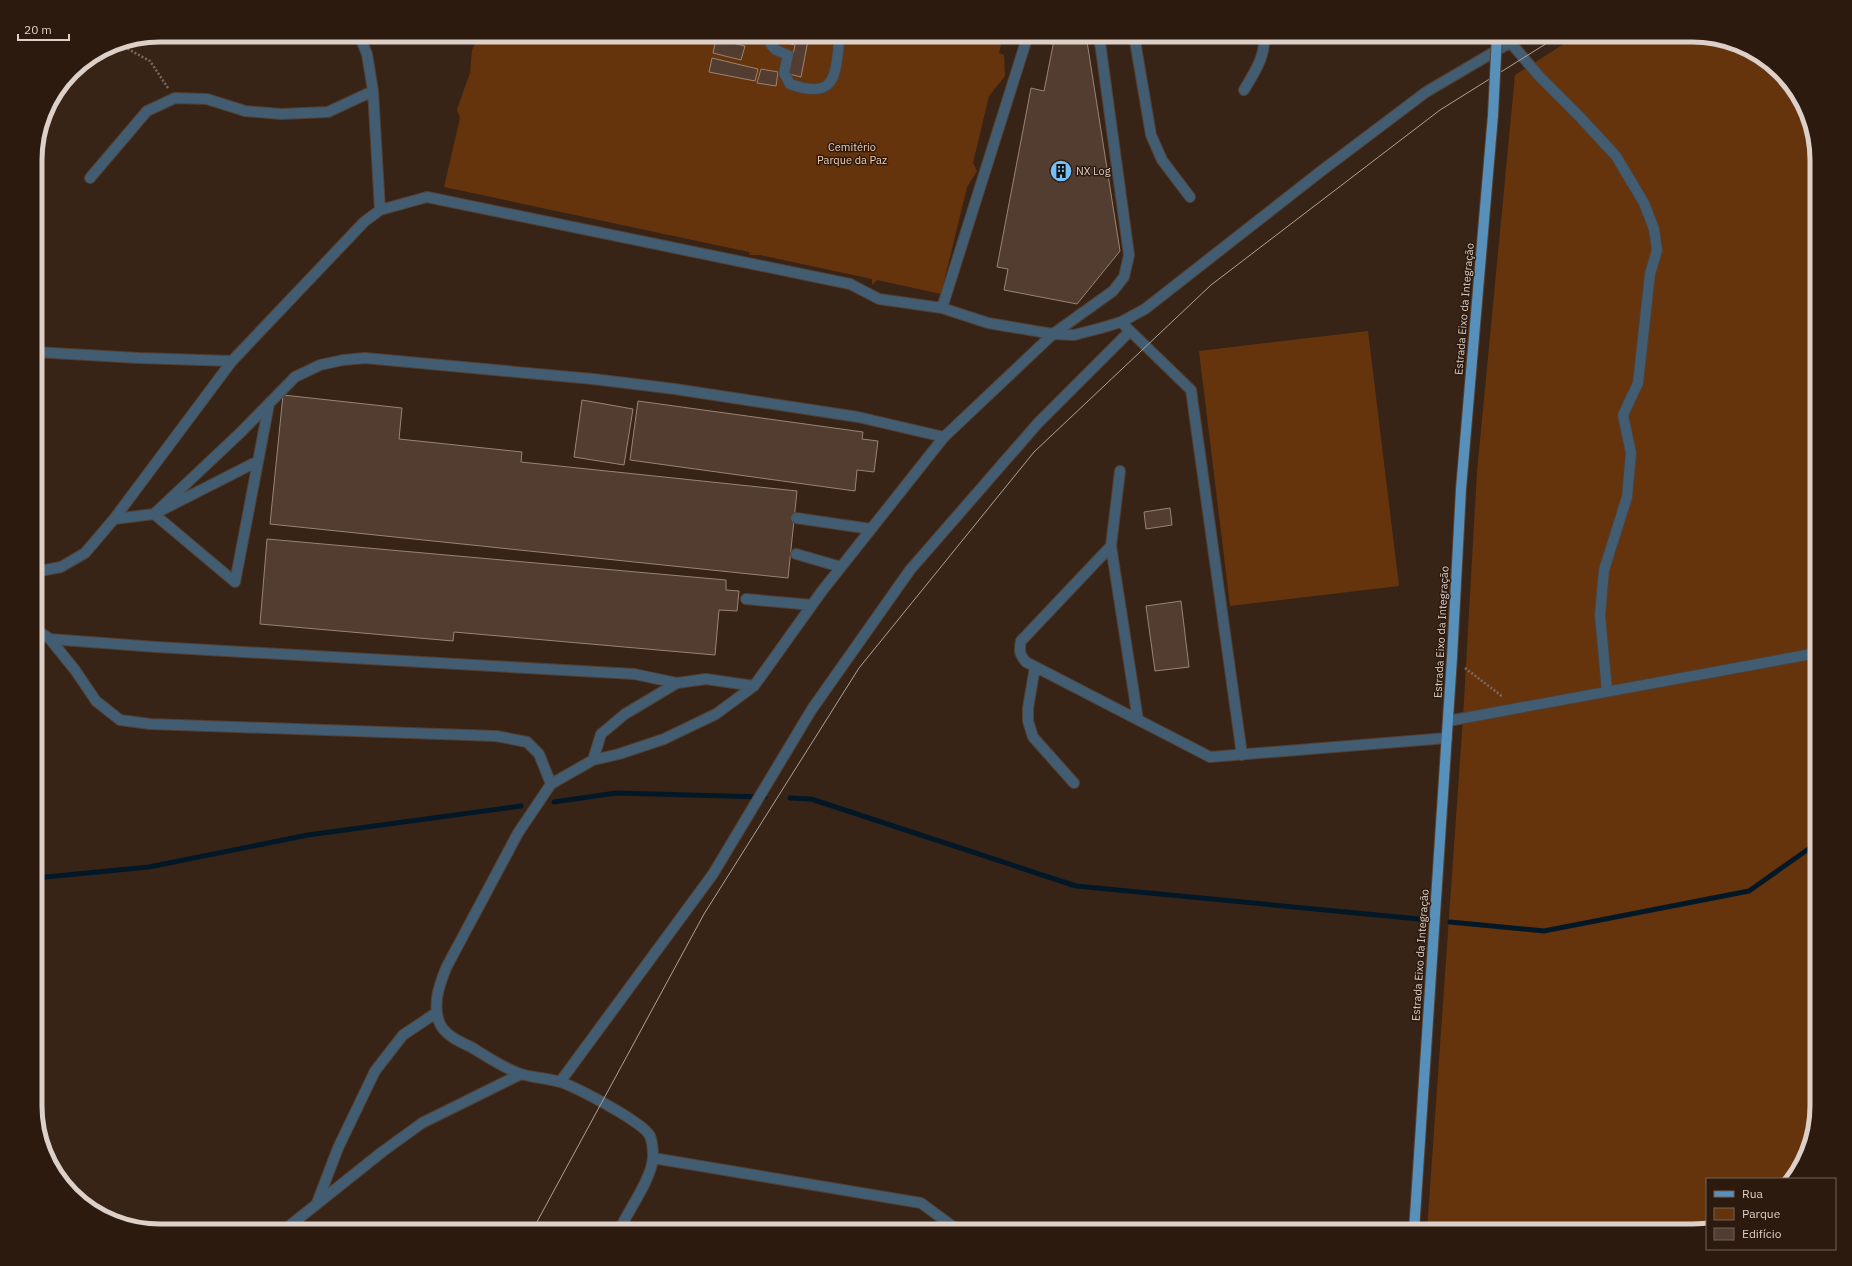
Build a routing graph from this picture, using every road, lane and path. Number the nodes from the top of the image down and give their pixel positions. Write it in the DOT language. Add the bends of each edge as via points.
graph roads {
  1 [pos="362,42"];
  2 [pos="772,42"];
  3 [pos="839,42"];
  4 [pos="1026,42"];
  5 [pos="1100,42"];
  6 [pos="1135,42"];
  7 [pos="1264,42"];
  8 [pos="1497,42"];
  9 [pos="1510,42"];
  10 [pos="124,48"];
  11 [pos="1244,90"];
  12 [pos="373,91"];
  13 [pos="175,98"];
  14 [pos="90,178"];
  15 [pos="1190,197"];
  16 [pos="380,210"];
  17 [pos="942,308"];
  18 [pos="1121,322"];
  19 [pos="1130,331"];
  20 [pos="1053,334"];
  21 [pos="42,352"];
  22 [pos="232,361"];
  23 [pos="268,404"];
  24 [pos="944,437"];
  25 [pos="258,461"];
  26 [pos="1120,471"];
  27 [pos="154,514"];
  28 [pos="796,518"];
  29 [pos="114,519"];
  30 [pos="871,529"];
  31 [pos="1111,546"];
  32 [pos="796,554"];
  33 [pos="841,567"];
  34 [pos="42,571"];
  35 [pos="746,599"];
  36 [pos="812,605"];
  37 [pos="42,633"];
  38 [pos="50,639"];
  39 [pos="1810,654"];
  40 [pos="1452,658"];
  41 [pos="1035,667"];
  42 [pos="677,683"];
  43 [pos="754,686"];
  44 [pos="1607,691"];
  45 [pos="1520,708"];
  46 [pos="1138,720"];
  47 [pos="1448,721"];
  48 [pos="1447,738"];
  49 [pos="1242,755"];
  50 [pos="593,760"];
  51 [pos="1074,783"];
  52 [pos="551,784"];
  53 [pos="436,1013"];
  54 [pos="521,1074"];
  55 [pos="560,1082"];
  56 [pos="653,1158"];
  57 [pos="316,1204"];
  58 [pos="292,1224"];
  59 [pos="623,1224"];
  60 [pos="950,1224"];
  61 [pos="1414,1224"];
  1 -- 12 [label="street" via="367,54"];
  2 -- 3 [label="street" via="771,46 776,50 788,55 784,73 790,84 810,89 825,87 832,82"];
  4 -- 17 [label="street"];
  5 -- 20 [label="street" via="1129,255 1124,277 1113,291"];
  6 -- 15 [label="street" via="1152,135 1162,160"];
  7 -- 11 [label="street" via="1259,63"];
  8 -- 40 [label="main road, Estrada Eixo da Integração, bridge" via="1493,115 1461,488"];
  9 -- 18 [label="street" via="1426,92 1145,309"];
  9 -- 44 [label="street" via="1616,156 1644,203 1654,229 1657,250 1650,274 1638,383 1623,415 1631,453 1627,497 1604,570 1600,616"];
  10 -- 13 [label="path" via="150,61"];
  12 -- 13 [label="street" via="328,112 245,111 207,99"];
  12 -- 16 [label="street"];
  13 -- 14 [label="street" via="147,111"];
  16 -- 17 [label="street" via="427,197 850,284 879,299"];
  16 -- 22 [label="street" via="364,222"];
  17 -- 20 [label="street" via="988,323"];
  18 -- 19 [label="street"];
  18 -- 20 [label="street" via="1074,335"];
  19 -- 49 [label="street" via="1190,390"];
  19 -- 55 [label="street" via="1038,423 910,570 812,710 713,874"];
  20 -- 24 [label="street"];
  21 -- 22 [label="street"];
  22 -- 29 [label="street"];
  23 -- 24 [label="street" via="295,377 320,365 365,358 675,389 858,417"];
  23 -- 25 [label="street"];
  23 -- 27 [label="street"];
  24 -- 30 [label="street"];
  25 -- 27 [label="street"];
  25 -- 27 [label="street" via="235,582"];
  26 -- 31 [label="street"];
  27 -- 29 [label="street"];
  28 -- 30 [label="street"];
  29 -- 34 [label="street" via="85,552 61,567"];
  30 -- 33 [label="street"];
  31 -- 41 [label="street" via="1021,641 1020,656"];
  31 -- 46 [label="street"];
  32 -- 33 [label="street"];
  33 -- 36 [label="street"];
  35 -- 36 [label="street"];
  36 -- 43 [label="street"];
  37 -- 38 [label="street"];
  38 -- 42 [label="street" via="634,674"];
  38 -- 52 [label="street" via="96,701 120,720 150,724 496,736 527,742 539,754"];
  39 -- 44 [label="street"];
  40 -- 45 [label="path"];
  40 -- 47 [label="main road, Estrada Eixo da Integração"];
  41 -- 46 [label="street"];
  41 -- 51 [label="street" via="1028,708 1028,721 1033,737"];
  42 -- 43 [label="street" via="706,679"];
  42 -- 50 [label="street" via="625,714 601,734"];
  43 -- 50 [label="street" via="716,714 664,739"];
  44 -- 45 [label="street"];
  45 -- 47 [label="street"];
  46 -- 49 [label="street" via="1210,757"];
  47 -- 48 [label="main road, Estrada Eixo da Integração"];
  48 -- 49 [label="street"];
  48 -- 61 [label="main road, Estrada Eixo da Integração"];
  50 -- 52 [label="street"];
  52 -- 53 [label="street" via="518,833 459,941 438,989"];
  53 -- 54 [label="street" via="441,1026 454,1038"];
  53 -- 57 [label="street" via="403,1035 375,1071 338,1148"];
  54 -- 55 [label="street"];
  54 -- 57 [label="street" via="422,1123"];
  55 -- 56 [label="street" via="602,1101 646,1131 650,1137"];
  56 -- 59 [label="street" via="648,1176"];
  56 -- 60 [label="street" via="921,1203"];
  57 -- 58 [label="street"];
}
